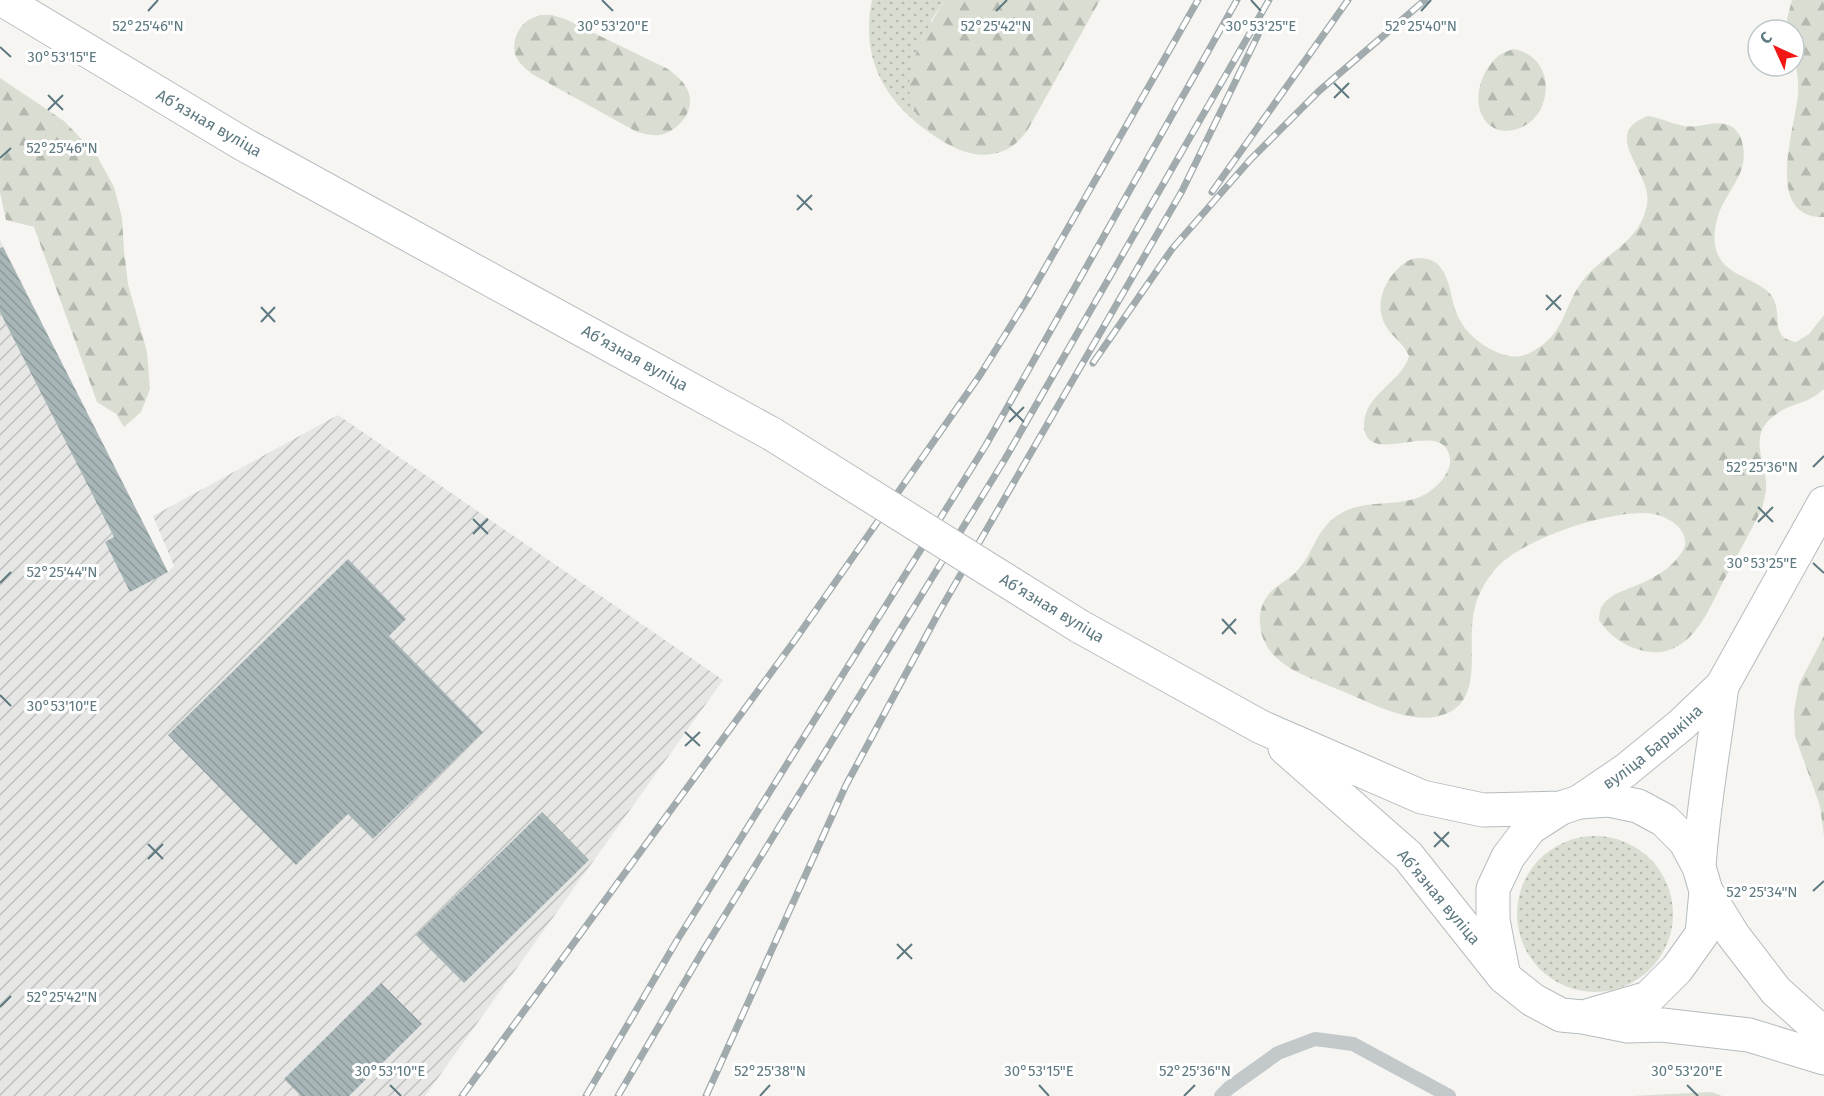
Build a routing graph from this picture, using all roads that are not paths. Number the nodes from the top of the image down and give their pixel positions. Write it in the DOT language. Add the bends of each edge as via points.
graph roads {
  1 [pos="3,0"];
  2 [pos="1824,503"];
  3 [pos="1722,686"];
  4 [pos="1261,726"];
  5 [pos="1570,805"];
  6 [pos="1703,879"];
  7 [pos="1504,977"];
  8 [pos="1583,1017"];
  9 [pos="1824,1034"];
  10 [pos="1824,1058"];
  11 [pos="1221,1096"];
  12 [pos="1449,1096"];
  1 -- 4 [label="main road, Абʼязная вуліца, bridge" via="243,144 772,434 1079,626"];
  2 -- 3 [label="main road, вуліца Барыкіна"];
  3 -- 5 [label="main road, вуліца Барыкіна" via="1635,763"];
  3 -- 6 [label="main road, вуліца Барыкіна" via="1702,824"];
  4 -- 5 [label="main road, Абʼязная вуліца" via="1422,797 1483,810"];
  4 -- 7 [label="main road, Абʼязная вуліца" via="1408,856"];
  5 -- 6 [label="main road, Абʼязная вуліца" via="1609,800 1638,806 1664,820 1685,841"];
  5 -- 7 [label="main road, Абʼязная вуліца" via="1530,828 1508,857 1493,890 1493,920"];
  6 -- 8 [label="main road, Абʼязная вуліца" via="1702,934 1677,969 1648,998"];
  6 -- 9 [label="main road, Абʼязная вуліца" via="1733,935 1776,991"];
  7 -- 8 [label="main road, Абʼязная вуліца" via="1561,1016"];
  8 -- 10 [label="main road, Абʼязная вуліца" via="1628,1026 1662,1025 1749,1035"];
  11 -- 12 [label="lane" via="1278,1053 1315,1039 1353,1044"];
}
